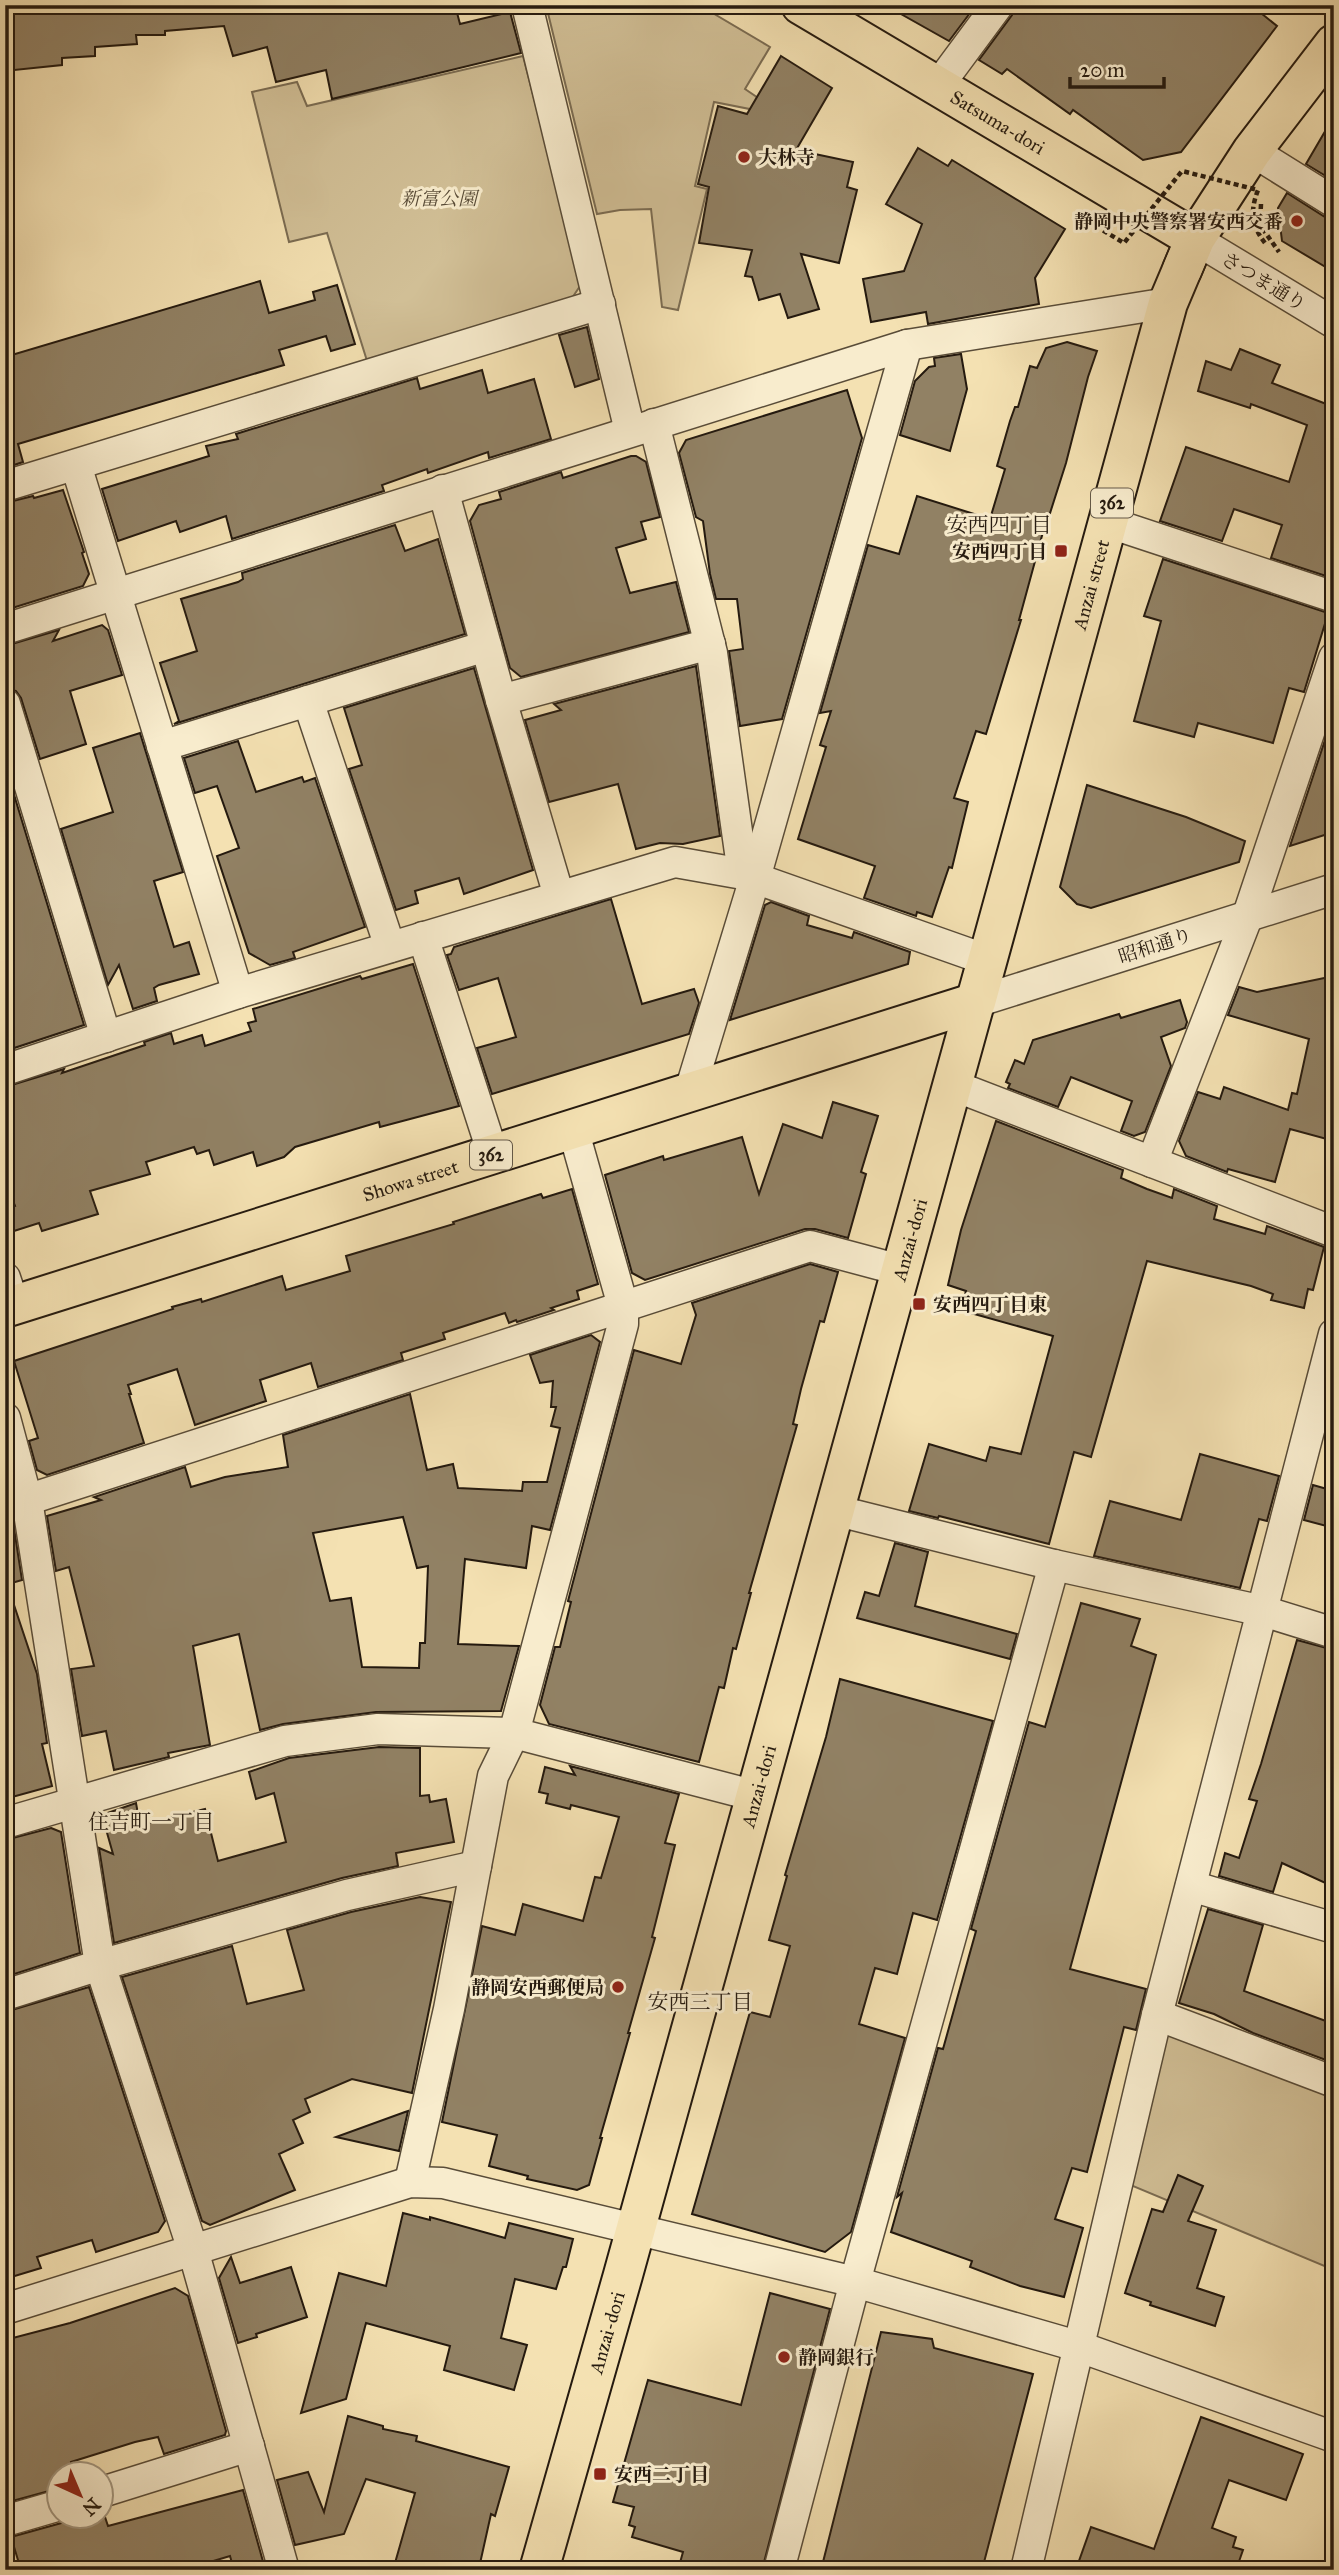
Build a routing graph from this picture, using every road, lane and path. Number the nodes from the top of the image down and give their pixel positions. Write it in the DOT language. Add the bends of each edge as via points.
graph roads {
  1 [pos="527,5"];
  2 [pos="801,5"];
  3 [pos="998,5"];
  4 [pos="1334,44"];
  5 [pos="938,86"];
  6 [pos="1252,152"];
  7 [pos="1334,202"];
  8 [pos="1074,213"];
  9 [pos="1195,239"];
  10 [pos="1265,243"];
  11 [pos="1168,303"];
  12 [pos="600,304"];
  13 [pos="1334,323"];
  14 [pos="907,345"];
  15 [pos="642,428"];
  16 [pos="75,465"];
  17 [pos="5,486"];
  18 [pos="443,490"];
  19 [pos="1107,522"];
  20 [pos="115,594"];
  21 [pos="1334,597"];
  22 [pos="5,629"];
  23 [pos="710,644"];
  24 [pos="486,646"];
  25 [pos="1334,658"];
  26 [pos="308,701"];
  27 [pos="500,701"];
  28 [pos="5,704"];
  29 [pos="162,746"];
  30 [pos="749,876"];
  31 [pos="1334,889"];
  32 [pos="559,896"];
  33 [pos="1248,915"];
  34 [pos="423,937"];
  35 [pos="390,947"];
  36 [pos="987,960"];
  37 [pos="238,993"];
  38 [pos="976,1002"];
  39 [pos="106,1037"];
  40 [pos="5,1070"];
  41 [pos="952,1085"];
  42 [pos="690,1091"];
  43 [pos="573,1129"];
  44 [pos="492,1154"];
  45 [pos="1152,1162"];
  46 [pos="1334,1232"];
  47 [pos="900,1270"];
  48 [pos="8,1297"];
  49 [pos="623,1306"];
  50 [pos="1334,1334"];
  51 [pos="5,1418"];
  52 [pos="16,1503"];
  53 [pos="834,1510"];
  54 [pos="1054,1565"];
  55 [pos="1263,1611"];
  56 [pos="1334,1633"];
  57 [pos="514,1733"];
  58 [pos="756,1796"];
  59 [pos="75,1802"];
  60 [pos="5,1823"];
  61 [pos="476,1866"];
  62 [pos="1191,1886"];
  63 [pos="1334,1928"];
  64 [pos="100,1965"];
  65 [pos="5,1995"];
  66 [pos="1157,2015"];
  67 [pos="1334,2082"];
  68 [pos="410,2182"];
  69 [pos="635,2230"];
  70 [pos="194,2250"];
  71 [pos="855,2282"];
  72 [pos="5,2309"];
  73 [pos="1077,2346"];
  74 [pos="1334,2437"];
  75 [pos="249,2446"];
  76 [pos="116,2488"];
  77 [pos="46,2509"];
  78 [pos="5,2521"];
  79 [pos="284,2570"];
  80 [pos="539,2570"];
  81 [pos="779,2570"];
  82 [pos="1026,2570"];
  1 -- 12 [label="street"];
  2 -- 5 [label="main road, Satsuma-dori"];
  3 -- 5 [label="street"];
  4 -- 6 [label="main road"];
  5 -- 9 [label="main road, Satsuma-dori"];
  6 -- 7 [label="street"];
  6 -- 9 [label="main road"];
  8 -- 10 [label="path, bridge" via="1124,243 1182,171 1258,190 1252,224"];
  9 -- 11 [label="main road, Anzai-dori"];
  9 -- 13 [label="street, さつま通り"];
  11 -- 14 [label="street"];
  11 -- 19 [label="main road, Anzai-dori"];
  12 -- 15 [label="street"];
  12 -- 16 [label="street"];
  14 -- 15 [label="street"];
  14 -- 30 [label="street"];
  15 -- 18 [label="street"];
  15 -- 23 [label="street"];
  16 -- 17 [label="street"];
  16 -- 20 [label="street"];
  18 -- 20 [label="street"];
  18 -- 24 [label="street"];
  19 -- 21 [label="street"];
  19 -- 36 [label="main road, Anzai-dori"];
  20 -- 22 [label="street"];
  20 -- 29 [label="street"];
  23 -- 27 [label="street"];
  23 -- 30 [label="street"];
  24 -- 26 [label="street"];
  24 -- 27 [label="street"];
  25 -- 33 [label="street"];
  26 -- 29 [label="street"];
  26 -- 35 [label="street"];
  27 -- 32 [label="street"];
  28 -- 39 [label="street"];
  29 -- 37 [label="street"];
  30 -- 32 [label="street" via="675,862"];
  30 -- 36 [label="street"];
  30 -- 42 [label="street"];
  31 -- 33 [label="street, 昭和通り"];
  32 -- 34 [label="street"];
  33 -- 38 [label="street, 昭和通り"];
  33 -- 45 [label="street"];
  34 -- 35 [label="street"];
  34 -- 44 [label="street"];
  35 -- 37 [label="street"];
  36 -- 38 [label="main road, Anzai-dori"];
  37 -- 39 [label="street"];
  38 -- 41 [label="main road, Anzai-dori"];
  38 -- 42 [label="main road, Showa street / 362"];
  39 -- 40 [label="street"];
  41 -- 45 [label="street"];
  41 -- 47 [label="main road, Anzai-dori"];
  42 -- 43 [label="main road, Showa street / 362"];
  43 -- 44 [label="main road, Showa street / 362"];
  43 -- 49 [label="street"];
  44 -- 48 [label="main road, Showa street / 362"];
  45 -- 46 [label="street"];
  47 -- 49 [label="street" via="810,1246"];
  47 -- 53 [label="main road, Anzai-dori"];
  49 -- 52 [label="street"];
  49 -- 57 [label="street" via="623,1324"];
  50 -- 55 [label="street"];
  51 -- 52 [label="street"];
  52 -- 59 [label="street"];
  53 -- 54 [label="street"];
  53 -- 58 [label="main road, Anzai-dori"];
  54 -- 55 [label="street"];
  54 -- 71 [label="street"];
  55 -- 56 [label="street"];
  55 -- 62 [label="street"];
  57 -- 58 [label="street"];
  57 -- 59 [label="street" via="378,1729 285,1741"];
  57 -- 61 [label="street" via="493,1776"];
  58 -- 69 [label="main road, Anzai-dori"];
  59 -- 60 [label="street"];
  59 -- 64 [label="street"];
  61 -- 64 [label="street" via="346,1895"];
  61 -- 68 [label="street"];
  62 -- 63 [label="street"];
  62 -- 66 [label="street"];
  64 -- 65 [label="street"];
  64 -- 70 [label="street"];
  66 -- 67 [label="street"];
  66 -- 73 [label="street"];
  68 -- 69 [label="street" via="443,2183"];
  68 -- 70 [label="street"];
  69 -- 71 [label="street"];
  69 -- 80 [label="main road, Anzai-dori"];
  70 -- 72 [label="street"];
  70 -- 75 [label="street"];
  71 -- 73 [label="street"];
  71 -- 81 [label="street"];
  73 -- 74 [label="street"];
  73 -- 82 [label="street"];
  75 -- 76 [label="street"];
  75 -- 79 [label="street"];
  77 -- 78 [label="street"];
}
